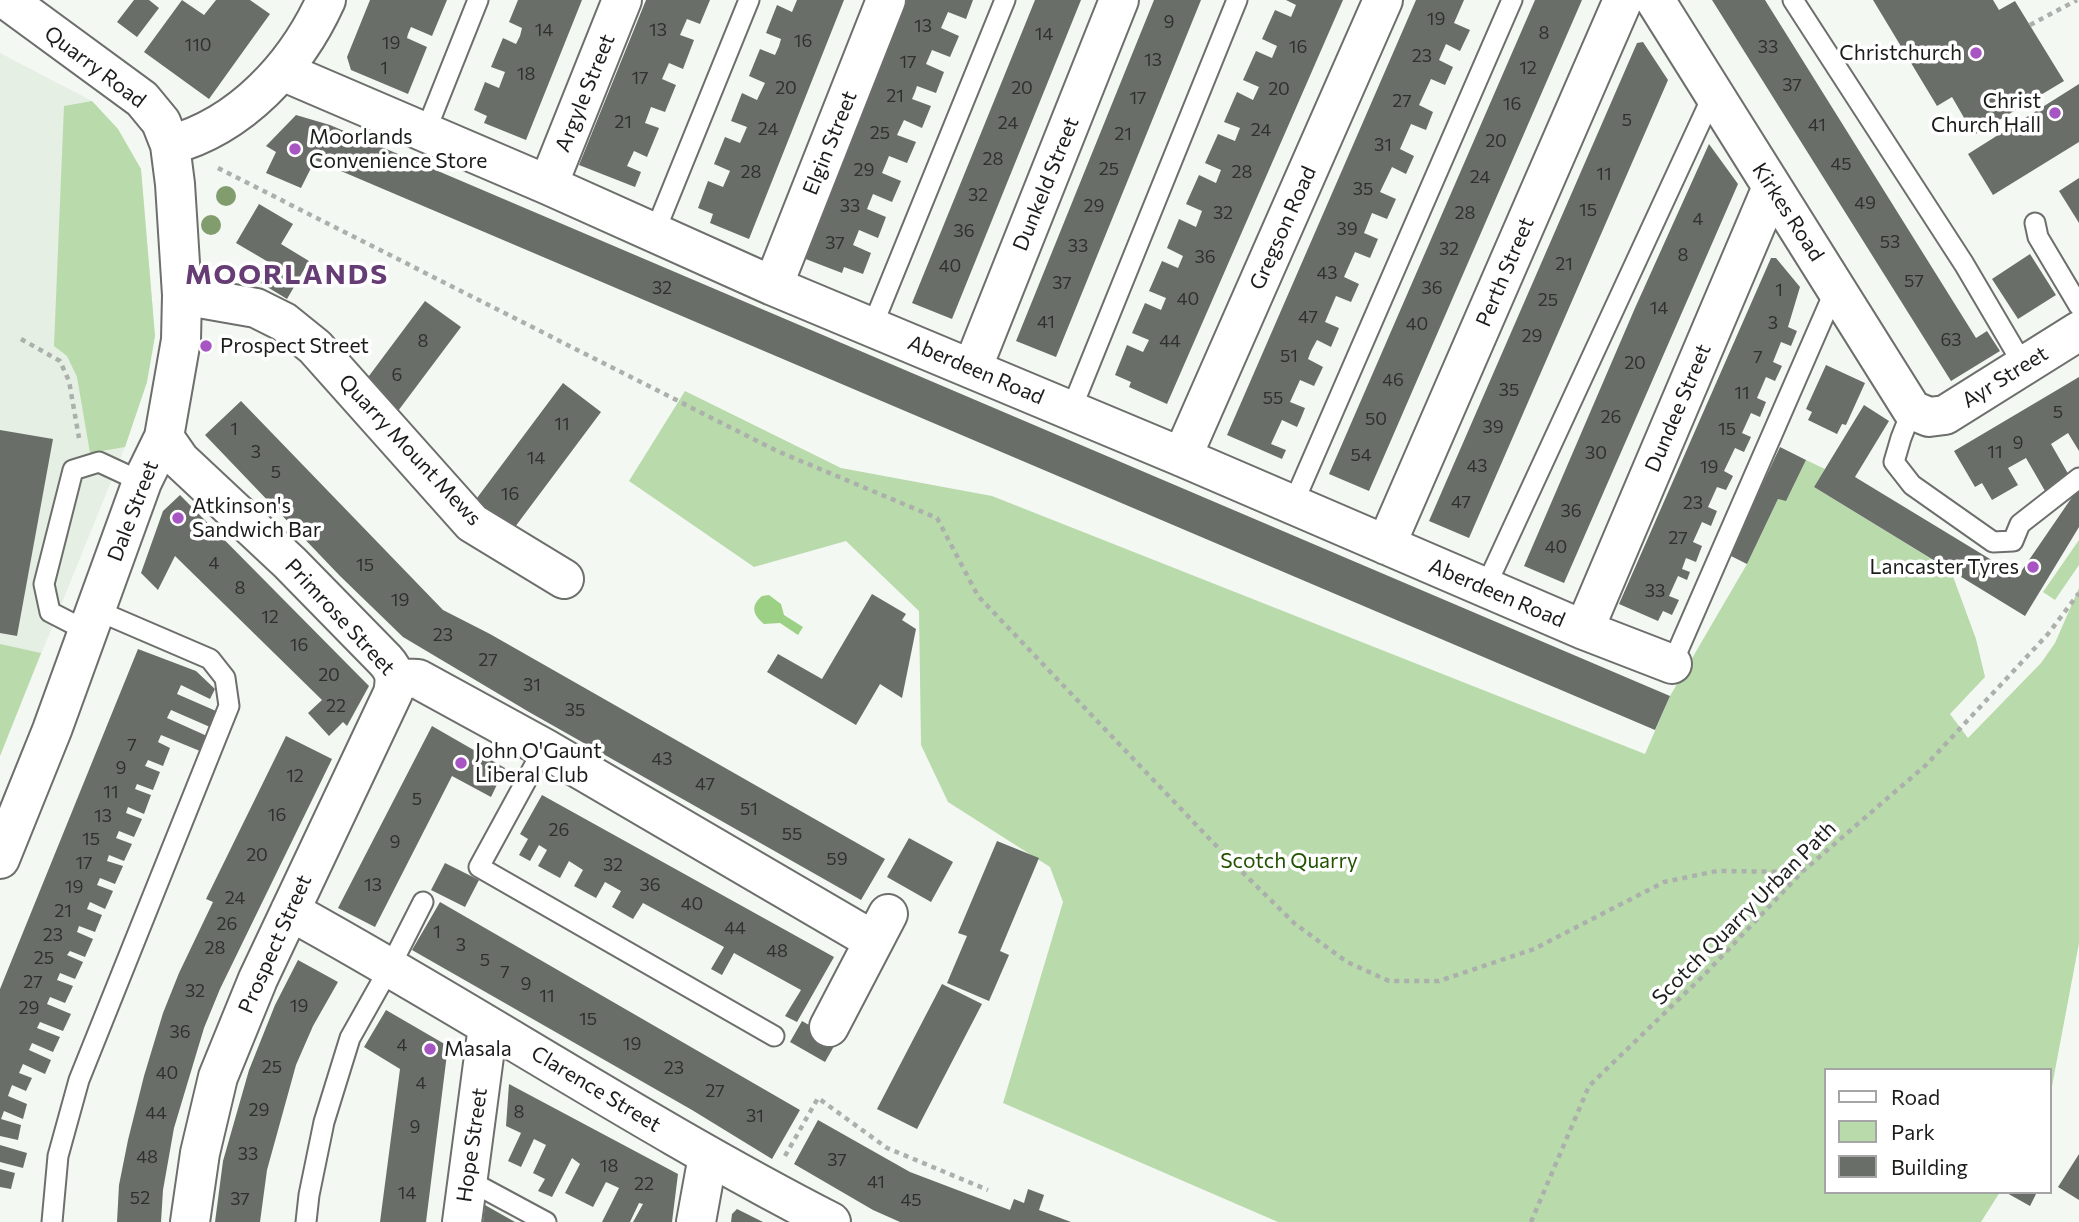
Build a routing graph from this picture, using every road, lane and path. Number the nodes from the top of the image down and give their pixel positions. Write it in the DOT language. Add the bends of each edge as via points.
graph roads {
  1 [pos="8,0"];
  2 [pos="326,0"];
  3 [pos="478,0"];
  4 [pos="622,0"];
  5 [pos="749,0"];
  6 [pos="886,0"];
  7 [pos="1005,0"];
  8 [pos="1119,0"];
  9 [pos="1237,0"];
  10 [pos="1383,0"];
  11 [pos="1511,0"];
  12 [pos="1793,0"];
  13 [pos="2077,0"];
  14 [pos="1652,2"];
  15 [pos="2030,25"];
  16 [pos="282,72"];
  17 [pos="1713,95"];
  18 [pos="425,133"];
  19 [pos="170,145"];
  20 [pos="548,185"];
  21 [pos="1772,187"];
  22 [pos="2035,223"];
  23 [pos="654,233"];
  24 [pos="774,286"];
  25 [pos="1836,288"];
  26 [pos="182,295"];
  27 [pos="2079,306"];
  28 [pos="872,327"];
  29 [pos="2079,331"];
  30 [pos="21,339"];
  31 [pos="2024,366"];
  32 [pos="972,369"];
  33 [pos="1071,410"];
  34 [pos="1921,413"];
  35 [pos="76,418"];
  36 [pos="164,437"];
  37 [pos="1182,457"];
  38 [pos="2079,478"];
  39 [pos="142,482"];
  40 [pos="1293,504"];
  41 [pos="1386,545"];
  42 [pos="564,579"];
  43 [pos="1485,588"];
  44 [pos="2079,593"];
  45 [pos="92,621"];
  46 [pos="1584,630"];
  47 [pos="1672,664"];
  48 [pos="396,678"];
  49 [pos="544,748"];
  50 [pos="0,859"];
  51 [pos="1802,872"];
  52 [pos="423,902"];
  53 [pos="290,911"];
  54 [pos="390,967"];
  55 [pos="488,1026"];
  56 [pos="829,1027"];
  57 [pos="774,1035"];
  58 [pos="708,1156"];
  59 [pos="468,1180"];
  60 [pos="766,1189"];
  61 [pos="988,1191"];
  62 [pos="52,1222"];
  63 [pos="190,1222"];
  64 [pos="306,1222"];
  65 [pos="462,1222"];
  66 [pos="547,1222"];
  67 [pos="696,1222"];
  68 [pos="831,1222"];
  69 [pos="1531,1222"];
  1 -- 19 [label="street, Quarry Road" via="142,99 161,122"];
  2 -- 16 [label="street"];
  3 -- 18 [label="lane"];
  4 -- 20 [label="street, Argyle Street"];
  5 -- 23 [label="lane"];
  6 -- 24 [label="street, Elgin Street"];
  7 -- 28 [label="lane"];
  8 -- 32 [label="street, Dunkeld Street"];
  9 -- 33 [label="lane"];
  10 -- 37 [label="street, Gregson Road"];
  11 -- 40 [label="lane"];
  12 -- 31 [label="lane" via="1964,264"];
  13 -- 15 [label="path"];
  14 -- 17 [label="street, Kirkes Road"];
  14 -- 41 [label="street, Perth Street"];
  16 -- 18 [label="street, Aberdeen Road"];
  16 -- 19 [label="street" via="235,115"];
  17 -- 21 [label="street, Kirkes Road"];
  17 -- 43 [label="lane"];
  18 -- 20 [label="street, Aberdeen Road"];
  19 -- 26 [label="street, Dale Street"];
  19 -- 51 [label="path" via="777,451 937,518 978,596 1224,854 1294,923 1347,962 1389,981 1439,981 1535,949 1664,882 1717,871"];
  20 -- 23 [label="street, Aberdeen Road"];
  21 -- 25 [label="street, Kirkes Road"];
  21 -- 46 [label="street, Dundee Street"];
  22 -- 27 [label="lane" via="2038,237"];
  23 -- 24 [label="street, Aberdeen Road"];
  24 -- 28 [label="street, Aberdeen Road"];
  25 -- 34 [label="street, Kirkes Road"];
  25 -- 47 [label="lane"];
  26 -- 36 [label="street, Dale Street" via="181,340"];
  26 -- 42 [label="street, Quarry Mount Mews" via="256,308 284,321 315,347 472,523"];
  28 -- 32 [label="street, Aberdeen Road"];
  29 -- 31 [label="street, Ayr Street"];
  30 -- 35 [label="path" via="60,360"];
  31 -- 34 [label="street, Ayr Street" via="1945,415"];
  32 -- 33 [label="street, Aberdeen Road"];
  33 -- 37 [label="street, Aberdeen Road"];
  34 -- 38 [label="lane" via="1900,438 1894,462 1912,485 1993,542 2013,541 2020,524"];
  36 -- 39 [label="street, Dale Street"];
  36 -- 48 [label="street, Primrose Street" via="180,460 385,660"];
  37 -- 40 [label="street, Aberdeen Road"];
  39 -- 45 [label="street, Dale Street"];
  39 -- 45 [label="lane" via="99,462 73,470 44,584 50,612"];
  40 -- 41 [label="street, Aberdeen Road"];
  41 -- 43 [label="street, Aberdeen Road"];
  43 -- 46 [label="street, Aberdeen Road"];
  44 -- 51 [label="path, Scotch Quarry Urban Path" via="2048,634 1926,765"];
  45 -- 50 [label="street, Dale Street"];
  45 -- 62 [label="lane" via="210,659 225,678 229,706 79,1080 58,1156"];
  46 -- 47 [label="street, Aberdeen Road"];
  48 -- 49 [label="street, Primrose Street" via="418,680"];
  48 -- 53 [label="street, Prospect Street"];
  49 -- 56 [label="street, Primrose Street" via="881,928"];
  49 -- 57 [label="lane" via="479,867"];
  51 -- 69 [label="path, Scotch Quarry Urban Path" via="1589,1086"];
  52 -- 54 [label="lane"];
  53 -- 54 [label="street, Clarence Street"];
  53 -- 63 [label="street, Prospect Street" via="218,1077"];
  54 -- 55 [label="street, Clarence Street"];
  54 -- 64 [label="lane" via="350,1038 324,1122"];
  55 -- 58 [label="street, Clarence Street"];
  55 -- 59 [label="street, Hope Street"];
  58 -- 60 [label="street, Clarence Street"];
  58 -- 67 [label="street"];
  59 -- 65 [label="street, Hope Street"];
  59 -- 66 [label="lane"];
  60 -- 61 [label="path" via="818,1098 887,1148"];
  60 -- 68 [label="street, Clarence Street"];
}
